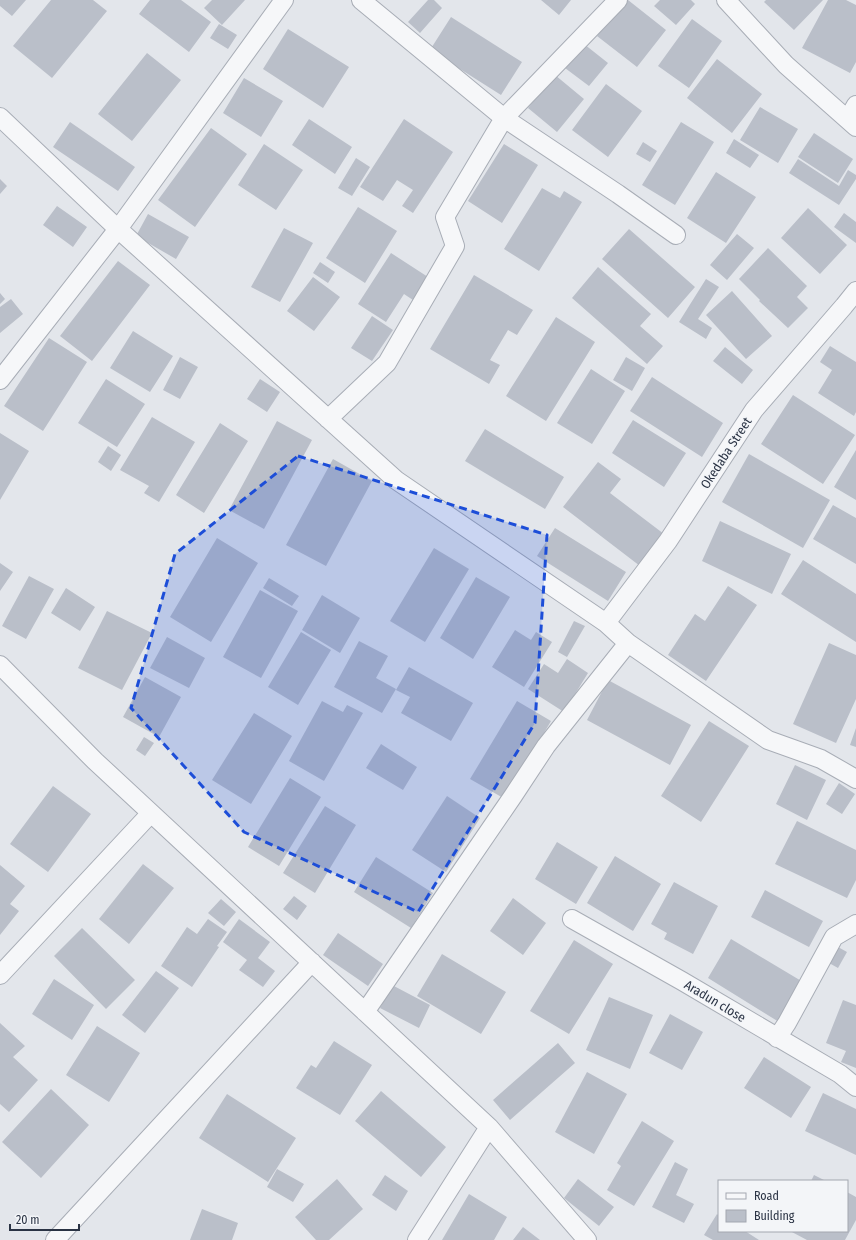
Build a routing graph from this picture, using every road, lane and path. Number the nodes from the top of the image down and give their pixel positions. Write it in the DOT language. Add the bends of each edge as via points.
graph roads {
  1 [pos="284,0"];
  2 [pos="361,0"];
  3 [pos="618,0"];
  4 [pos="726,0"];
  5 [pos="0,117"];
  6 [pos="853,117"];
  7 [pos="504,118"];
  8 [pos="118,229"];
  9 [pos="676,235"];
  10 [pos="856,291"];
  11 [pos="0,380"];
  12 [pos="328,419"];
  13 [pos="606,623"];
  14 [pos="628,643"];
  15 [pos="0,666"];
  16 [pos="856,779"];
  17 [pos="151,813"];
  18 [pos="572,919"];
  19 [pos="856,924"];
  20 [pos="312,962"];
  21 [pos="0,975"];
  22 [pos="365,1012"];
  23 [pos="777,1038"];
  24 [pos="856,1087"];
  25 [pos="489,1127"];
  26 [pos="55,1240"];
  27 [pos="417,1240"];
  28 [pos="587,1240"];
  1 -- 8 [label="street"];
  2 -- 7 [label="street"];
  3 -- 7 [label="street"];
  4 -- 6 [label="street" via="786,65"];
  5 -- 8 [label="street"];
  7 -- 9 [label="street"];
  7 -- 12 [label="street" via="445,216 455,246 387,363"];
  8 -- 11 [label="street"];
  8 -- 12 [label="street"];
  10 -- 13 [label="street, Okedaba Street" via="754,410 668,540"];
  12 -- 13 [label="street" via="396,480"];
  13 -- 14 [label="street"];
  14 -- 16 [label="street" via="768,740 821,759"];
  14 -- 22 [label="street" via="546,746"];
  15 -- 17 [label="street" via="95,762"];
  17 -- 20 [label="street"];
  17 -- 21 [label="street"];
  18 -- 23 [label="street, Aradun close"];
  19 -- 23 [label="street" via="834,937"];
  20 -- 22 [label="street"];
  20 -- 26 [label="street"];
  22 -- 25 [label="street"];
  23 -- 24 [label="street, Aradun close" via="840,1074"];
  25 -- 27 [label="street"];
  25 -- 28 [label="street"];
}
